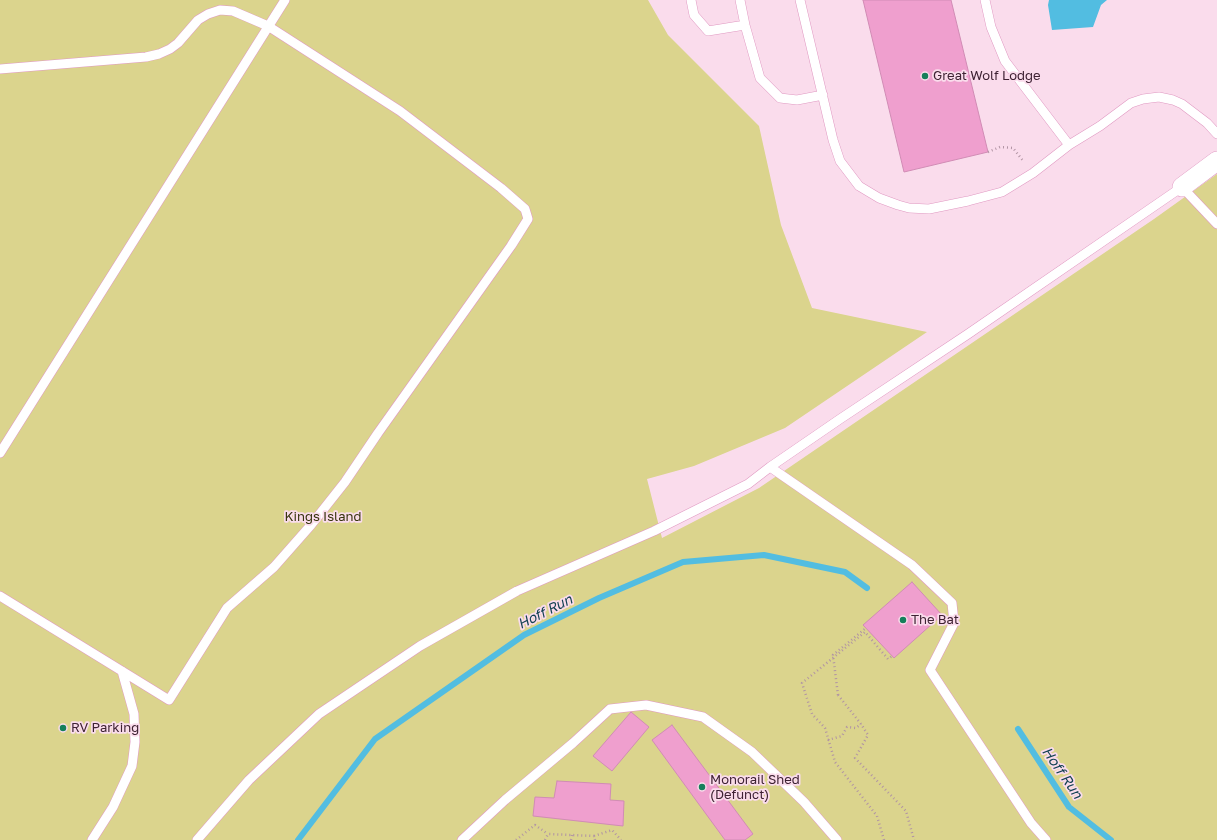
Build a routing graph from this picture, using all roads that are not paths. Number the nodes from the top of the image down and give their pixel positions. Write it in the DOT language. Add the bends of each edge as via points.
graph roads {
  1 [pos="285,0"];
  2 [pos="691,0"];
  3 [pos="740,0"];
  4 [pos="800,0"];
  5 [pos="985,0"];
  6 [pos="745,25"];
  7 [pos="268,26"];
  8 [pos="0,69"];
  9 [pos="822,95"];
  10 [pos="1217,134"];
  11 [pos="1069,145"];
  12 [pos="1217,161"];
  13 [pos="1182,187"];
  14 [pos="1217,224"];
  15 [pos="0,453"];
  16 [pos="770,467"];
  17 [pos="0,596"];
  18 [pos="122,671"];
  19 [pos="92,840"];
  20 [pos="197,840"];
  21 [pos="462,840"];
  22 [pos="837,840"];
  23 [pos="1046,840"];
  1 -- 7 [label="lane"];
  2 -- 6 [label="lane" via="694,15 708,31"];
  3 -- 6 [label="lane"];
  4 -- 9 [label="lane"];
  5 -- 11 [label="lane" via="991,28 1005,61"];
  6 -- 9 [label="lane" via="760,78 780,98 797,100"];
  7 -- 8 [label="lane" via="233,10 220,10 198,20 178,43 159,54"];
  7 -- 15 [label="lane"];
  7 -- 18 [label="lane" via="400,110 502,188 525,208 528,219 345,482 274,567 227,608 169,700"];
  9 -- 11 [label="lane" via="840,161 859,186 879,198 909,208 929,209 1002,192 1033,173"];
  10 -- 11 [label="lane" via="1182,104 1159,97 1131,103"];
  12 -- 13 [label="street"];
  13 -- 14 [label="lane"];
  13 -- 16 [label="lane"];
  16 -- 20 [label="lane" via="748,484 654,532 517,591 420,646 319,714 250,780"];
  16 -- 23 [label="lane" via="912,565 952,603 954,623 930,670 1031,823"];
  17 -- 18 [label="lane"];
  18 -- 19 [label="lane" via="134,714 135,742 132,766 113,807"];
  21 -- 22 [label="lane" via="610,709 646,705 703,717 752,752 804,802"];
}
